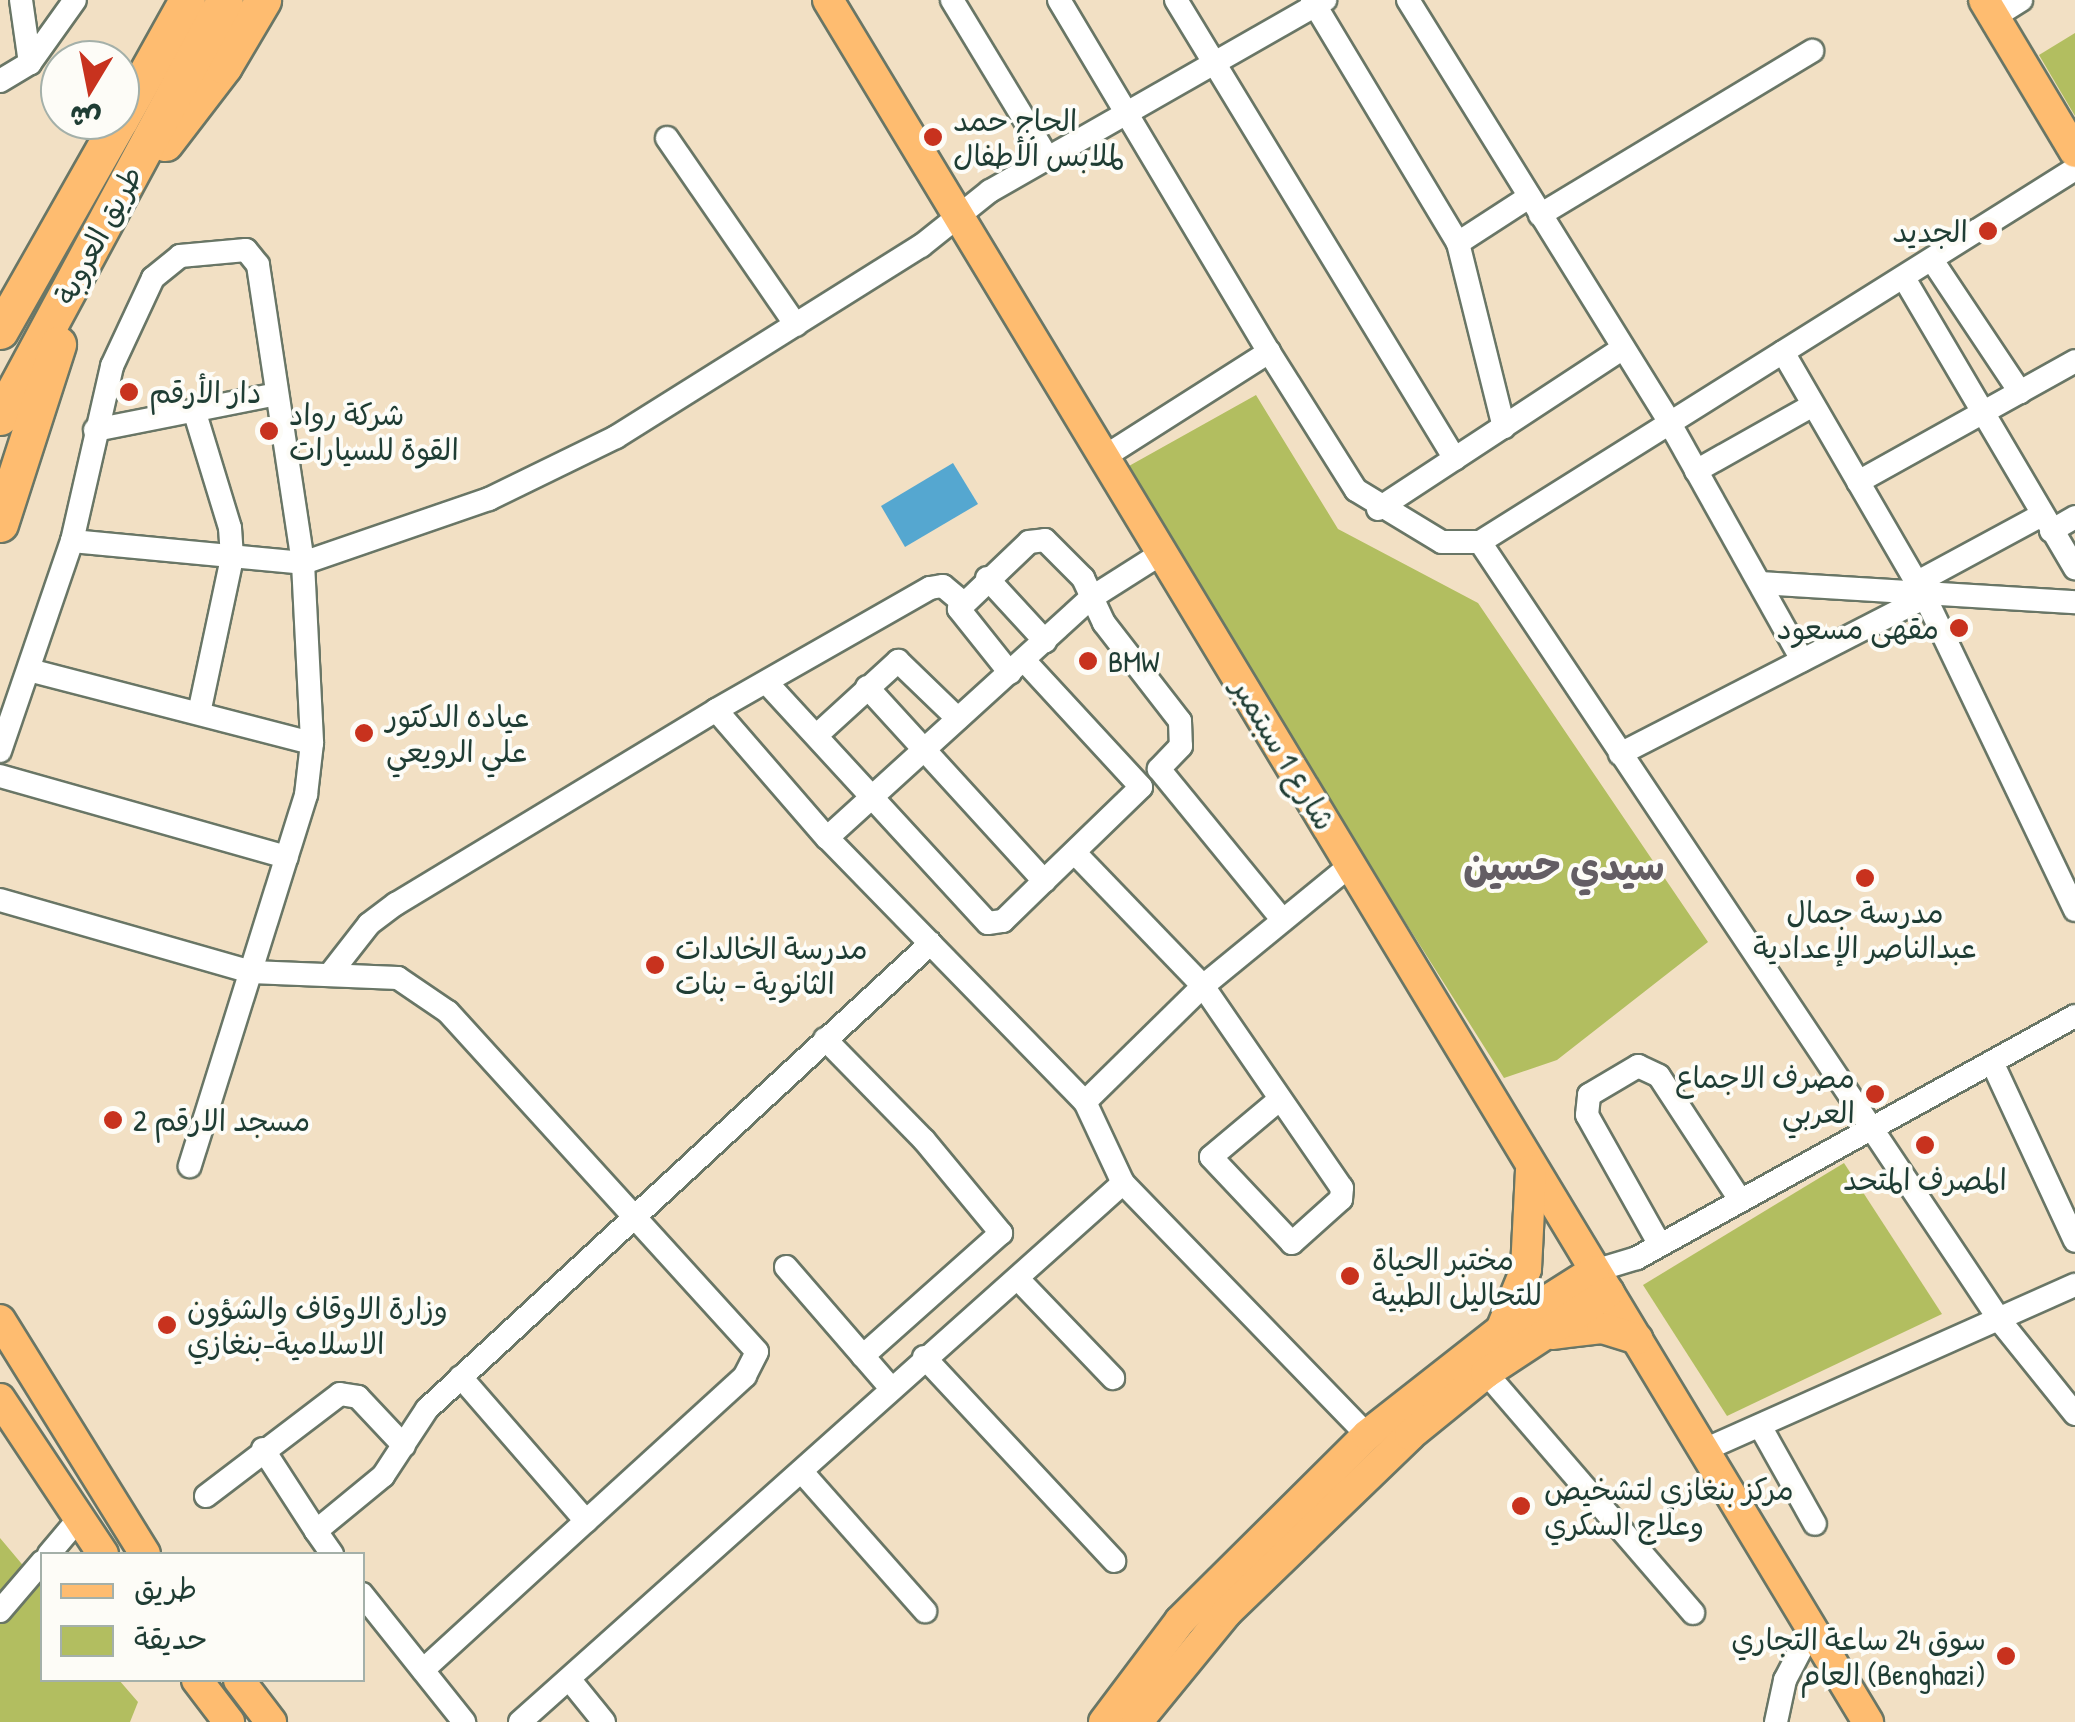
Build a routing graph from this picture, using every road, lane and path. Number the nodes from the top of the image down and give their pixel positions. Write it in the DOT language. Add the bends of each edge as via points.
graph roads {
  1 [pos="21,0"];
  2 [pos="74,0"];
  3 [pos="161,0"];
  4 [pos="187,0"];
  5 [pos="225,0"];
  6 [pos="263,0"];
  7 [pos="828,0"];
  8 [pos="952,0"];
  9 [pos="1059,0"];
  10 [pos="1176,0"];
  11 [pos="1408,0"];
  12 [pos="2022,0"];
  13 [pos="1318,2"];
  14 [pos="1989,9"];
  15 [pos="1812,51"];
  16 [pos="140,52"];
  17 [pos="1213,62"];
  18 [pos="30,63"];
  19 [pos="0,80"];
  20 [pos="140,82"];
  21 [pos="1126,111"];
  22 [pos="667,138"];
  23 [pos="108,140"];
  24 [pos="2075,152"];
  25 [pos="1047,156"];
  26 [pos="2075,169"];
  27 [pos="118,196"];
  28 [pos="1534,206"];
  29 [pos="959,215"];
  30 [pos="1458,243"];
  31 [pos="41,255"];
  32 [pos="1932,260"];
  33 [pos="83,265"];
  34 [pos="1904,278"];
  35 [pos="0,294"];
  36 [pos="796,324"];
  37 [pos="0,331"];
  38 [pos="1622,349"];
  39 [pos="1269,352"];
  40 [pos="1784,352"];
  41 [pos="2075,361"];
  42 [pos="2020,392"];
  43 [pos="276,394"];
  44 [pos="1813,404"];
  45 [pos="194,410"];
  46 [pos="1983,412"];
  47 [pos="0,417"];
  48 [pos="1668,420"];
  49 [pos="1504,427"];
  50 [pos="95,430"];
  51 [pos="1104,457"];
  52 [pos="1454,459"];
  53 [pos="1696,471"];
  54 [pos="1858,482"];
  55 [pos="1378,509"];
  56 [pos="2075,517"];
  57 [pos="2047,523"];
  58 [pos="0,524"];
  59 [pos="72,541"];
  60 [pos="1480,542"];
  61 [pos="1162,553"];
  62 [pos="232,558"];
  63 [pos="303,563"];
  64 [pos="2075,568"];
  65 [pos="987,578"];
  66 [pos="1760,583"];
  67 [pos="1920,590"];
  68 [pos="1091,598"];
  69 [pos="961,601"];
  70 [pos="2074,604"];
  71 [pos="1045,641"];
  72 [pos="1802,660"];
  73 [pos="1017,666"];
  74 [pos="28,670"];
  75 [pos="767,683"];
  76 [pos="868,687"];
  77 [pos="716,710"];
  78 [pos="199,713"];
  79 [pos="958,719"];
  80 [pos="817,735"];
  81 [pos="312,742"];
  82 [pos="925,749"];
  83 [pos="0,751"];
  84 [pos="1620,754"];
  85 [pos="1158,769"];
  86 [pos="0,776"];
  87 [pos="1141,786"];
  88 [pos="874,797"];
  89 [pos="827,838"];
  90 [pos="1075,853"];
  91 [pos="287,856"];
  92 [pos="1351,865"];
  93 [pos="1044,880"];
  94 [pos="0,900"];
  95 [pos="2075,910"];
  96 [pos="1282,918"];
  97 [pos="931,943"];
  98 [pos="251,972"];
  99 [pos="330,974"];
  100 [pos="1202,986"];
  101 [pos="2075,1016"];
  102 [pos="824,1040"];
  103 [pos="1992,1062"];
  104 [pos="1280,1099"];
  105 [pos="1085,1102"];
  106 [pos="1874,1124"];
  107 [pos="190,1166"];
  108 [pos="1531,1170"];
  109 [pos="1123,1183"];
  110 [pos="1740,1200"];
  111 [pos="632,1214"];
  112 [pos="2075,1241"];
  113 [pos="1660,1245"];
  114 [pos="786,1267"];
  115 [pos="1019,1280"];
  116 [pos="1602,1282"];
  117 [pos="2075,1286"];
  118 [pos="0,1320"];
  119 [pos="2002,1322"];
  120 [pos="1502,1330"];
  121 [pos="1637,1339"];
  122 [pos="1535,1340"];
  123 [pos="863,1356"];
  124 [pos="924,1357"];
  125 [pos="1486,1373"];
  126 [pos="461,1376"];
  127 [pos="1113,1378"];
  128 [pos="890,1387"];
  129 [pos="0,1399"];
  130 [pos="2075,1414"];
  131 [pos="1760,1426"];
  132 [pos="1366,1435"];
  133 [pos="404,1446"];
  134 [pos="263,1449"];
  135 [pos="1704,1450"];
  136 [pos="802,1472"];
  137 [pos="206,1496"];
  138 [pos="586,1520"];
  139 [pos="78,1521"];
  140 [pos="1815,1524"];
  141 [pos="316,1531"];
  142 [pos="51,1552"];
  143 [pos="101,1552"];
  144 [pos="143,1552"];
  145 [pos="331,1552"];
  146 [pos="1114,1561"];
  147 [pos="40,1564"];
  148 [pos="365,1598"];
  149 [pos="0,1611"];
  150 [pos="925,1611"];
  151 [pos="1693,1613"];
  152 [pos="1812,1630"];
  153 [pos="423,1670"];
  154 [pos="570,1680"];
  155 [pos="199,1682"];
  156 [pos="241,1682"];
  157 [pos="230,1722"];
  158 [pos="271,1722"];
  159 [pos="464,1722"];
  160 [pos="520,1722"];
  161 [pos="604,1722"];
  162 [pos="1104,1722"];
  163 [pos="1137,1722"];
  164 [pos="1776,1722"];
  165 [pos="1868,1722"];
  1 -- 18 [label="street"];
  2 -- 18 [label="street"];
  3 -- 16 [label="highway"];
  4 -- 20 [label="highway, طريق العروبة"];
  5 -- 27 [label="highway, طريق العروبة"];
  6 -- 27 [label="highway" via="187,118"];
  7 -- 29 [label="main road, شارع 1 سبتمبر"];
  8 -- 25 [label="street"];
  9 -- 21 [label="street"];
  10 -- 17 [label="street"];
  11 -- 28 [label="street"];
  12 -- 14 [label="street"];
  13 -- 17 [label="street"];
  13 -- 30 [label="street"];
  14 -- 24 [label="main road"];
  15 -- 28 [label="street"];
  17 -- 21 [label="street"];
  17 -- 52 [label="street"];
  18 -- 19 [label="street"];
  21 -- 25 [label="street"];
  21 -- 39 [label="street"];
  22 -- 36 [label="street"];
  23 -- 31 [label="highway, طريق العروبة"];
  25 -- 29 [label="street"];
  26 -- 32 [label="street"];
  27 -- 33 [label="highway, طريق العروبة"];
  28 -- 30 [label="street"];
  28 -- 38 [label="street"];
  29 -- 36 [label="street"];
  29 -- 51 [label="main road, شارع 1 سبتمبر"];
  30 -- 49 [label="street"];
  31 -- 35 [label="highway"];
  31 -- 37 [label="highway, طريق العروبة"];
  32 -- 34 [label="street"];
  32 -- 42 [label="street"];
  33 -- 47 [label="highway, طريق العروبة"];
  33 -- 58 [label="highway"];
  34 -- 40 [label="street"];
  34 -- 46 [label="street"];
  36 -- 63 [label="street" via="548,473 399,534"];
  38 -- 48 [label="street"];
  38 -- 49 [label="street"];
  39 -- 51 [label="street"];
  39 -- 55 [label="street" via="1356,490"];
  40 -- 44 [label="street"];
  40 -- 48 [label="street"];
  41 -- 42 [label="street"];
  42 -- 46 [label="street"];
  43 -- 45 [label="street"];
  43 -- 50 [label="street" via="254,256 236,248 180,256 153,278 112,366"];
  43 -- 63 [label="street"];
  44 -- 53 [label="street"];
  44 -- 54 [label="street"];
  45 -- 50 [label="street"];
  45 -- 62 [label="street" via="230,528"];
  46 -- 54 [label="street"];
  46 -- 57 [label="street"];
  48 -- 53 [label="street"];
  48 -- 60 [label="street"];
  49 -- 52 [label="street"];
  50 -- 59 [label="street"];
  51 -- 61 [label="main road, شارع 1 سبتمبر"];
  52 -- 55 [label="street"];
  53 -- 66 [label="street"];
  54 -- 67 [label="street"];
  55 -- 60 [label="street" via="1442,542"];
  56 -- 57 [label="street"];
  57 -- 64 [label="street"];
  57 -- 67 [label="street"];
  59 -- 62 [label="street"];
  59 -- 74 [label="street"];
  60 -- 84 [label="street"];
  61 -- 68 [label="street"];
  61 -- 92 [label="main road, شارع 1 سبتمبر"];
  62 -- 63 [label="street"];
  62 -- 78 [label="street"];
  63 -- 81 [label="street"];
  65 -- 68 [label="street" via="1037,539 1084,578"];
  65 -- 69 [label="street"];
  65 -- 71 [label="street"];
  66 -- 67 [label="street"];
  66 -- 72 [label="street"];
  67 -- 70 [label="street"];
  67 -- 72 [label="street"];
  67 -- 95 [label="street"];
  68 -- 71 [label="street"];
  68 -- 85 [label="street" via="1180,721 1181,746"];
  69 -- 73 [label="street" via="960,616"];
  69 -- 75 [label="street" via="943,586 930,588"];
  71 -- 73 [label="street"];
  72 -- 84 [label="street"];
  73 -- 79 [label="street"];
  73 -- 87 [label="street"];
  74 -- 78 [label="street"];
  74 -- 83 [label="street"];
  75 -- 77 [label="street"];
  75 -- 80 [label="street"];
  76 -- 79 [label="street" via="903,661"];
  76 -- 80 [label="street"];
  76 -- 82 [label="street"];
  77 -- 89 [label="street"];
  77 -- 99 [label="street" via="396,904 369,924"];
  78 -- 81 [label="street"];
  79 -- 82 [label="street"];
  80 -- 88 [label="street"];
  81 -- 91 [label="street" via="306,795"];
  82 -- 88 [label="street"];
  82 -- 93 [label="street"];
  84 -- 106 [label="street"];
  85 -- 87 [label="street"];
  85 -- 96 [label="street"];
  86 -- 91 [label="street"];
  87 -- 90 [label="street"];
  88 -- 89 [label="street"];
  88 -- 93 [label="street" via="988,923 1002,921"];
  89 -- 97 [label="street"];
  90 -- 93 [label="street"];
  90 -- 100 [label="street"];
  91 -- 98 [label="street"];
  92 -- 96 [label="street"];
  92 -- 108 [label="main road, شارع 1 سبتمبر"];
  94 -- 98 [label="street"];
  96 -- 100 [label="street"];
  97 -- 102 [label="street"];
  97 -- 105 [label="street"];
  98 -- 99 [label="street"];
  98 -- 107 [label="street"];
  99 -- 111 [label="street" via="398,978 429,995"];
  100 -- 104 [label="street"];
  100 -- 105 [label="street"];
  101 -- 103 [label="street"];
  102 -- 111 [label="street"];
  102 -- 123 [label="street" via="924,1140 1000,1229 998,1240"];
  103 -- 106 [label="street"];
  103 -- 112 [label="street"];
  104 -- 104 [label="street" via="1211,1157 1292,1242 1344,1192"];
  105 -- 109 [label="street"];
  106 -- 110 [label="street"];
  106 -- 119 [label="street"];
  108 -- 116 [label="main road, شارع 1 سبتمبر"];
  108 -- 120 [label="main road" via="1526,1269"];
  109 -- 115 [label="street"];
  109 -- 132 [label="street"];
  110 -- 113 [label="street"];
  110 -- 113 [label="street" via="1660,1076 1638,1066 1589,1095 1586,1115"];
  111 -- 126 [label="street"];
  111 -- 138 [label="street" via="757,1352 744,1376"];
  113 -- 116 [label="street"];
  114 -- 123 [label="street"];
  115 -- 124 [label="street"];
  115 -- 127 [label="street"];
  116 -- 120 [label="main road"];
  116 -- 121 [label="main road, شارع 1 سبتمبر"];
  116 -- 122 [label="main road"];
  117 -- 119 [label="street"];
  118 -- 144 [label="main road"];
  119 -- 130 [label="street"];
  119 -- 131 [label="street"];
  120 -- 132 [label="main road"];
  121 -- 122 [label="main road" via="1602,1328"];
  121 -- 135 [label="main road, شارع 1 سبتمبر"];
  122 -- 125 [label="main road"];
  123 -- 128 [label="street"];
  124 -- 128 [label="street"];
  124 -- 146 [label="street"];
  125 -- 151 [label="street"];
  125 -- 163 [label="main road" via="1316,1520 1227,1612"];
  126 -- 133 [label="street" via="427,1409"];
  126 -- 138 [label="street"];
  128 -- 136 [label="street"];
  129 -- 139 [label="main road"];
  131 -- 135 [label="street"];
  131 -- 140 [label="street"];
  132 -- 162 [label="main road" via="1180,1621"];
  133 -- 134 [label="street" via="358,1398 340,1394"];
  133 -- 141 [label="street" via="383,1476"];
  134 -- 137 [label="street"];
  134 -- 141 [label="street"];
  135 -- 152 [label="main road, شارع 1 سبتمبر"];
  136 -- 150 [label="street"];
  136 -- 154 [label="street"];
  138 -- 153 [label="street"];
  139 -- 142 [label="street"];
  139 -- 143 [label="main road"];
  141 -- 145 [label="street"];
  147 -- 149 [label="street"];
  148 -- 153 [label="street"];
  152 -- 164 [label="street" via="1784,1680"];
  152 -- 165 [label="main road, شارع 1 سبتمبر"];
  153 -- 159 [label="street"];
  154 -- 160 [label="street"];
  154 -- 161 [label="street"];
  155 -- 157 [label="main road"];
  156 -- 158 [label="main road"];
}
